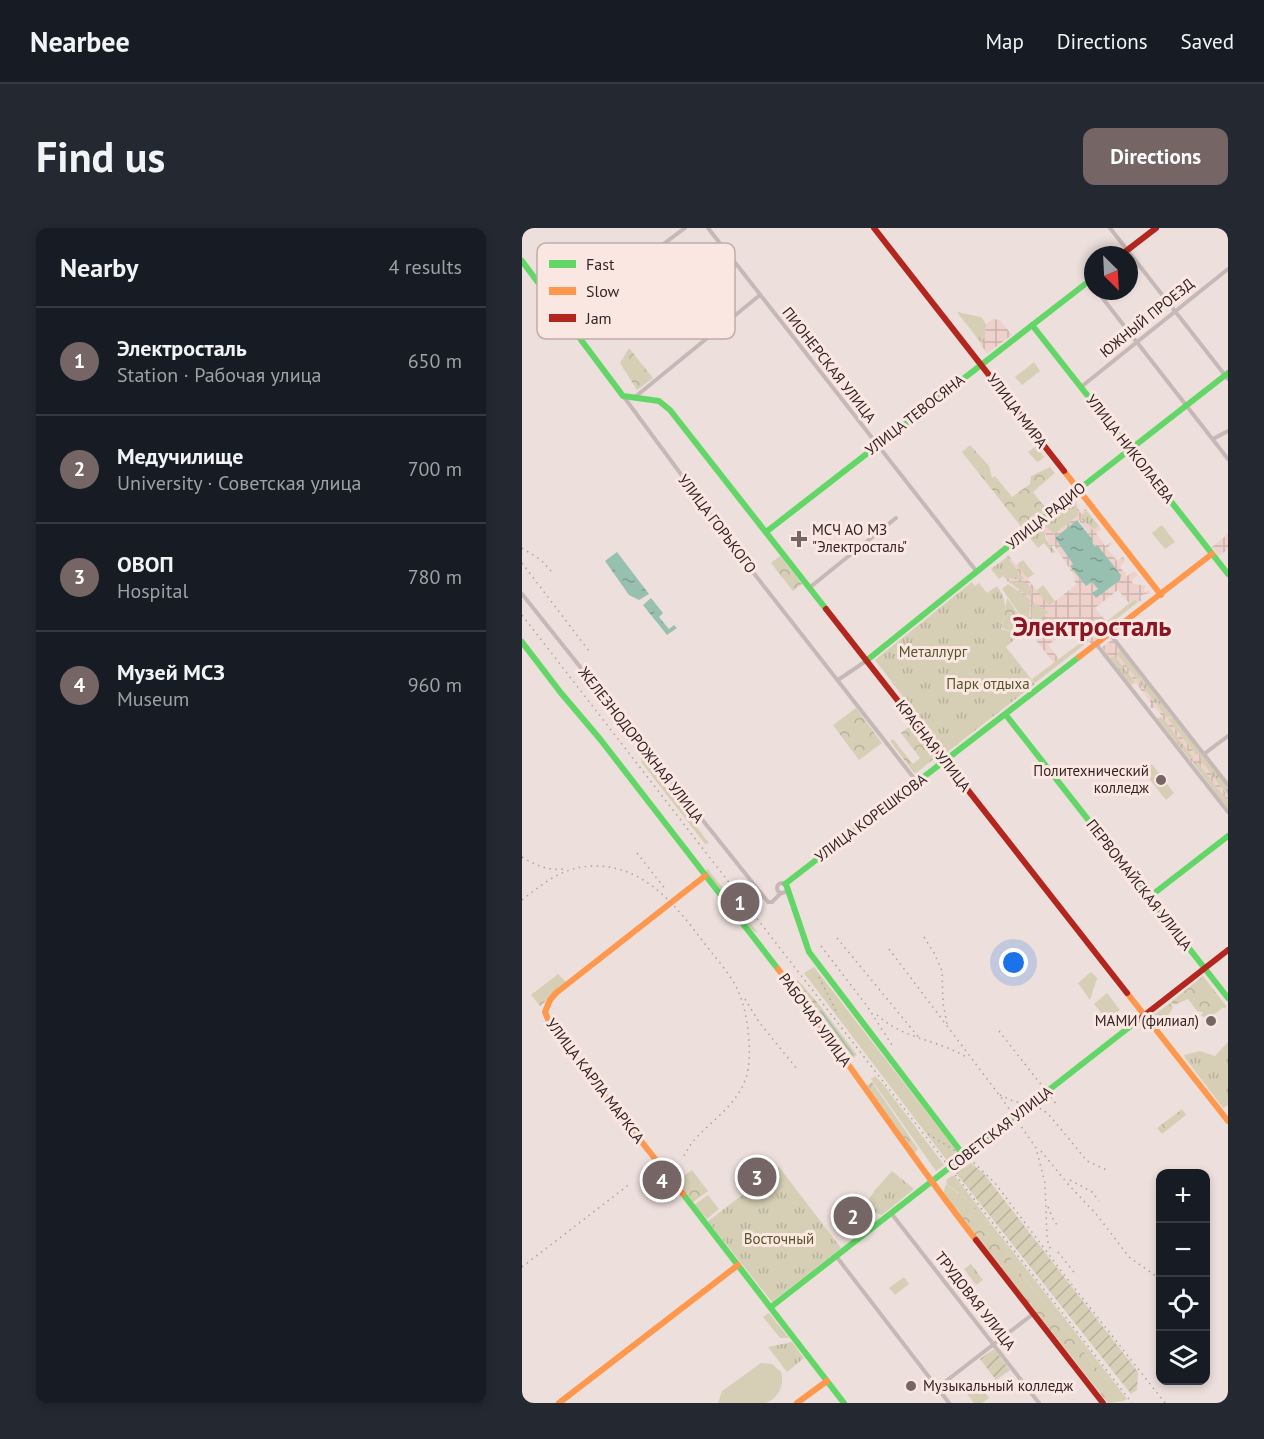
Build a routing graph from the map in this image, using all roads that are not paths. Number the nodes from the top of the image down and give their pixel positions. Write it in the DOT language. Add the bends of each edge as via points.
graph roads {
  1 [pos="685,228"];
  2 [pos="708,228"];
  3 [pos="874,228"];
  4 [pos="1110,228"];
  5 [pos="1156,228"];
  6 [pos="665,243"];
  7 [pos="720,243"];
  8 [pos="1122,246"];
  9 [pos="1134,246"];
  10 [pos="522,261"];
  11 [pos="735,263"];
  12 [pos="1138,267"];
  13 [pos="1228,269"];
  14 [pos="537,281"];
  15 [pos="1084,288"];
  16 [pos="760,295"];
  17 [pos="1103,300"];
  18 [pos="1176,310"];
  19 [pos="735,315"];
  20 [pos="1032,325"];
  21 [pos="581,339"];
  22 [pos="706,339"];
  23 [pos="1136,341"];
  24 [pos="981,364"];
  25 [pos="1227,376"];
  26 [pos="1081,387"];
  27 [pos="623,396"];
  28 [pos="634,398"];
  29 [pos="1186,406"];
  30 [pos="1228,431"];
  31 [pos="1213,439"];
  32 [pos="876,445"];
  33 [pos="1130,449"];
  34 [pos="1228,459"];
  35 [pos="1078,490"];
  36 [pos="896,518"];
  37 [pos="766,532"];
  38 [pos="1212,554"];
  39 [pos="977,572"];
  40 [pos="1228,574"];
  41 [pos="809,588"];
  42 [pos="522,594"];
  43 [pos="1161,595"];
  44 [pos="1110,634"];
  45 [pos="522,642"];
  46 [pos="1097,645"];
  47 [pos="866,661"];
  48 [pos="838,680"];
  49 [pos="1006,715"];
  50 [pos="1228,736"];
  51 [pos="1204,754"];
  52 [pos="945,762"];
  53 [pos="918,783"];
  54 [pos="1228,785"];
  55 [pos="1228,812"];
  56 [pos="1228,836"];
  57 [pos="705,876"];
  58 [pos="786,885"];
  59 [pos="781,893"];
  60 [pos="1148,898"];
  61 [pos="794,904"];
  62 [pos="1228,950"];
  63 [pos="1204,968"];
  64 [pos="1228,998"];
  65 [pos="1145,1015"];
  66 [pos="1228,1121"];
  67 [pos="965,1157"];
  68 [pos="931,1183"];
  69 [pos="891,1213"];
  70 [pos="836,1256"];
  71 [pos="738,1265"];
  72 [pos="771,1307"];
  73 [pos="1033,1314"];
  74 [pos="994,1345"];
  75 [pos="827,1381"];
  76 [pos="937,1388"];
  77 [pos="567,1400"];
  78 [pos="559,1403"];
  79 [pos="797,1403"];
  80 [pos="844,1403"];
  81 [pos="949,1403"];
  82 [pos="1039,1403"];
  83 [pos="1103,1403"];
  1 -- 6 [label="street"];
  2 -- 7 [label="street, ПИОНЕРСКАЯ УЛИЦА"];
  3 -- 24 [label="main road, УЛИЦА МИРА"];
  4 -- 8 [label="street"];
  5 -- 9 [label="main road"];
  10 -- 14 [label="main road, УЛИЦА ГОРЬКОГО"];
  11 -- 16 [label="street, ПИОНЕРСКАЯ УЛИЦА"];
  12 -- 18 [label="street"];
  13 -- 18 [label="street, ЮЖНЫЙ ПРОЕЗД"];
  15 -- 20 [label="main road, УЛИЦА ТЕВОСЯНА"];
  16 -- 19 [label="street"];
  16 -- 32 [label="street, ПИОНЕРСКАЯ УЛИЦА"];
  17 -- 23 [label="street"];
  18 -- 23 [label="street, ЮЖНЫЙ ПРОЕЗД"];
  18 -- 25 [label="street"];
  20 -- 24 [label="main road, УЛИЦА ТЕВОСЯНА"];
  20 -- 26 [label="main road, УЛИЦА НИКОЛАЕВА"];
  21 -- 27 [label="main road, УЛИЦА ГОРЬКОГО"];
  22 -- 28 [label="street"];
  23 -- 26 [label="street, ЮЖНЫЙ ПРОЕЗД"];
  23 -- 29 [label="street"];
  24 -- 32 [label="main road, УЛИЦА ТЕВОСЯНА"];
  24 -- 35 [label="main road, УЛИЦА МИРА"];
  25 -- 29 [label="main road, УЛИЦА РАДИО"];
  26 -- 33 [label="main road, УЛИЦА НИКОЛАЕВА"];
  27 -- 28 [label="main road, КРАСНАЯ УЛИЦА"];
  27 -- 48 [label="street, УЛИЦА ГОРЬКОГО" via="756,577"];
  28 -- 37 [label="main road, КРАСНАЯ УЛИЦА" via="666,405"];
  29 -- 31 [label="street"];
  29 -- 33 [label="main road, УЛИЦА РАДИО"];
  30 -- 31 [label="street"];
  31 -- 34 [label="street"];
  32 -- 37 [label="main road, УЛИЦА ТЕВОСЯНА"];
  32 -- 39 [label="street, ПИОНЕРСКАЯ УЛИЦА"];
  33 -- 35 [label="main road, УЛИЦА РАДИО"];
  33 -- 38 [label="main road, УЛИЦА НИКОЛАЕВА"];
  35 -- 39 [label="main road, УЛИЦА РАДИО"];
  35 -- 43 [label="main road, УЛИЦА МИРА"];
  36 -- 41 [label="street"];
  37 -- 41 [label="main road, КРАСНАЯ УЛИЦА"];
  38 -- 40 [label="main road, УЛИЦА НИКОЛАЕВА"];
  38 -- 43 [label="main road, УЛИЦА КОРЕШКОВА"];
  39 -- 47 [label="main road, УЛИЦА РАДИО"];
  41 -- 47 [label="main road, КРАСНАЯ УЛИЦА"];
  42 -- 59 [label="street, ЖЕЛЕЗНОДОРОЖНАЯ УЛИЦА" via="762,894 771,903"];
  43 -- 44 [label="main road, УЛИЦА КОРЕШКОВА"];
  44 -- 46 [label="main road, УЛИЦА КОРЕШКОВА"];
  44 -- 51 [label="street"];
  45 -- 57 [label="main road, РАБОЧАЯ УЛИЦА"];
  46 -- 49 [label="main road, УЛИЦА КОРЕШКОВА"];
  46 -- 55 [label="street"];
  47 -- 48 [label="street"];
  47 -- 52 [label="main road, КРАСНАЯ УЛИЦА"];
  48 -- 53 [label="street, УЛИЦА ГОРЬКОГО"];
  49 -- 52 [label="main road, УЛИЦА КОРЕШКОВА"];
  49 -- 60 [label="main road, ПЕРВОМАЙСКАЯ УЛИЦА"];
  50 -- 51 [label="street"];
  51 -- 54 [label="street"];
  52 -- 53 [label="main road, УЛИЦА КОРЕШКОВА"];
  52 -- 65 [label="main road, КРАСНАЯ УЛИЦА"];
  53 -- 58 [label="main road, УЛИЦА КОРЕШКОВА"];
  56 -- 60 [label="main road"];
  57 -- 68 [label="main road, РАБОЧАЯ УЛИЦА" via="805,1004"];
  57 -- 71 [label="main road, УЛИЦА КАРЛА МАРКСА" via="556,993 546,1005 545,1016"];
  58 -- 59 [label="street" via="786,892"];
  58 -- 59 [label="street" via="778,886"];
  58 -- 61 [label="main road"];
  59 -- 61 [label="street"];
  60 -- 63 [label="main road, ПЕРВОМАЙСКАЯ УЛИЦА"];
  61 -- 67 [label="main road" via="808,952"];
  62 -- 63 [label="main road, СОВЕТСКАЯ УЛИЦА"];
  63 -- 64 [label="main road, ПЕРВОМАЙСКАЯ УЛИЦА"];
  63 -- 65 [label="main road, СОВЕТСКАЯ УЛИЦА"];
  65 -- 66 [label="main road, КРАСНАЯ УЛИЦА"];
  65 -- 67 [label="main road, СОВЕТСКАЯ УЛИЦА"];
  67 -- 68 [label="main road, СОВЕТСКАЯ УЛИЦА"];
  68 -- 69 [label="main road, СОВЕТСКАЯ УЛИЦА"];
  68 -- 73 [label="main road, РАБОЧАЯ УЛИЦА"];
  69 -- 70 [label="main road, СОВЕТСКАЯ УЛИЦА"];
  69 -- 74 [label="street, ТРУДОВАЯ УЛИЦА"];
  70 -- 72 [label="main road, СОВЕТСКАЯ УЛИЦА"];
  70 -- 76 [label="street"];
  71 -- 72 [label="main road, УЛИЦА КАРЛА МАРКСА"];
  71 -- 77 [label="main road"];
  72 -- 75 [label="main road, УЛИЦА КАРЛА МАРКСА"];
  73 -- 74 [label="street"];
  73 -- 83 [label="main road, РАБОЧАЯ УЛИЦА"];
  74 -- 76 [label="street"];
  74 -- 82 [label="street, ТРУДОВАЯ УЛИЦА"];
  75 -- 79 [label="main road"];
  75 -- 80 [label="main road, УЛИЦА КАРЛА МАРКСА"];
  76 -- 81 [label="street"];
  77 -- 78 [label="main road"];
}
